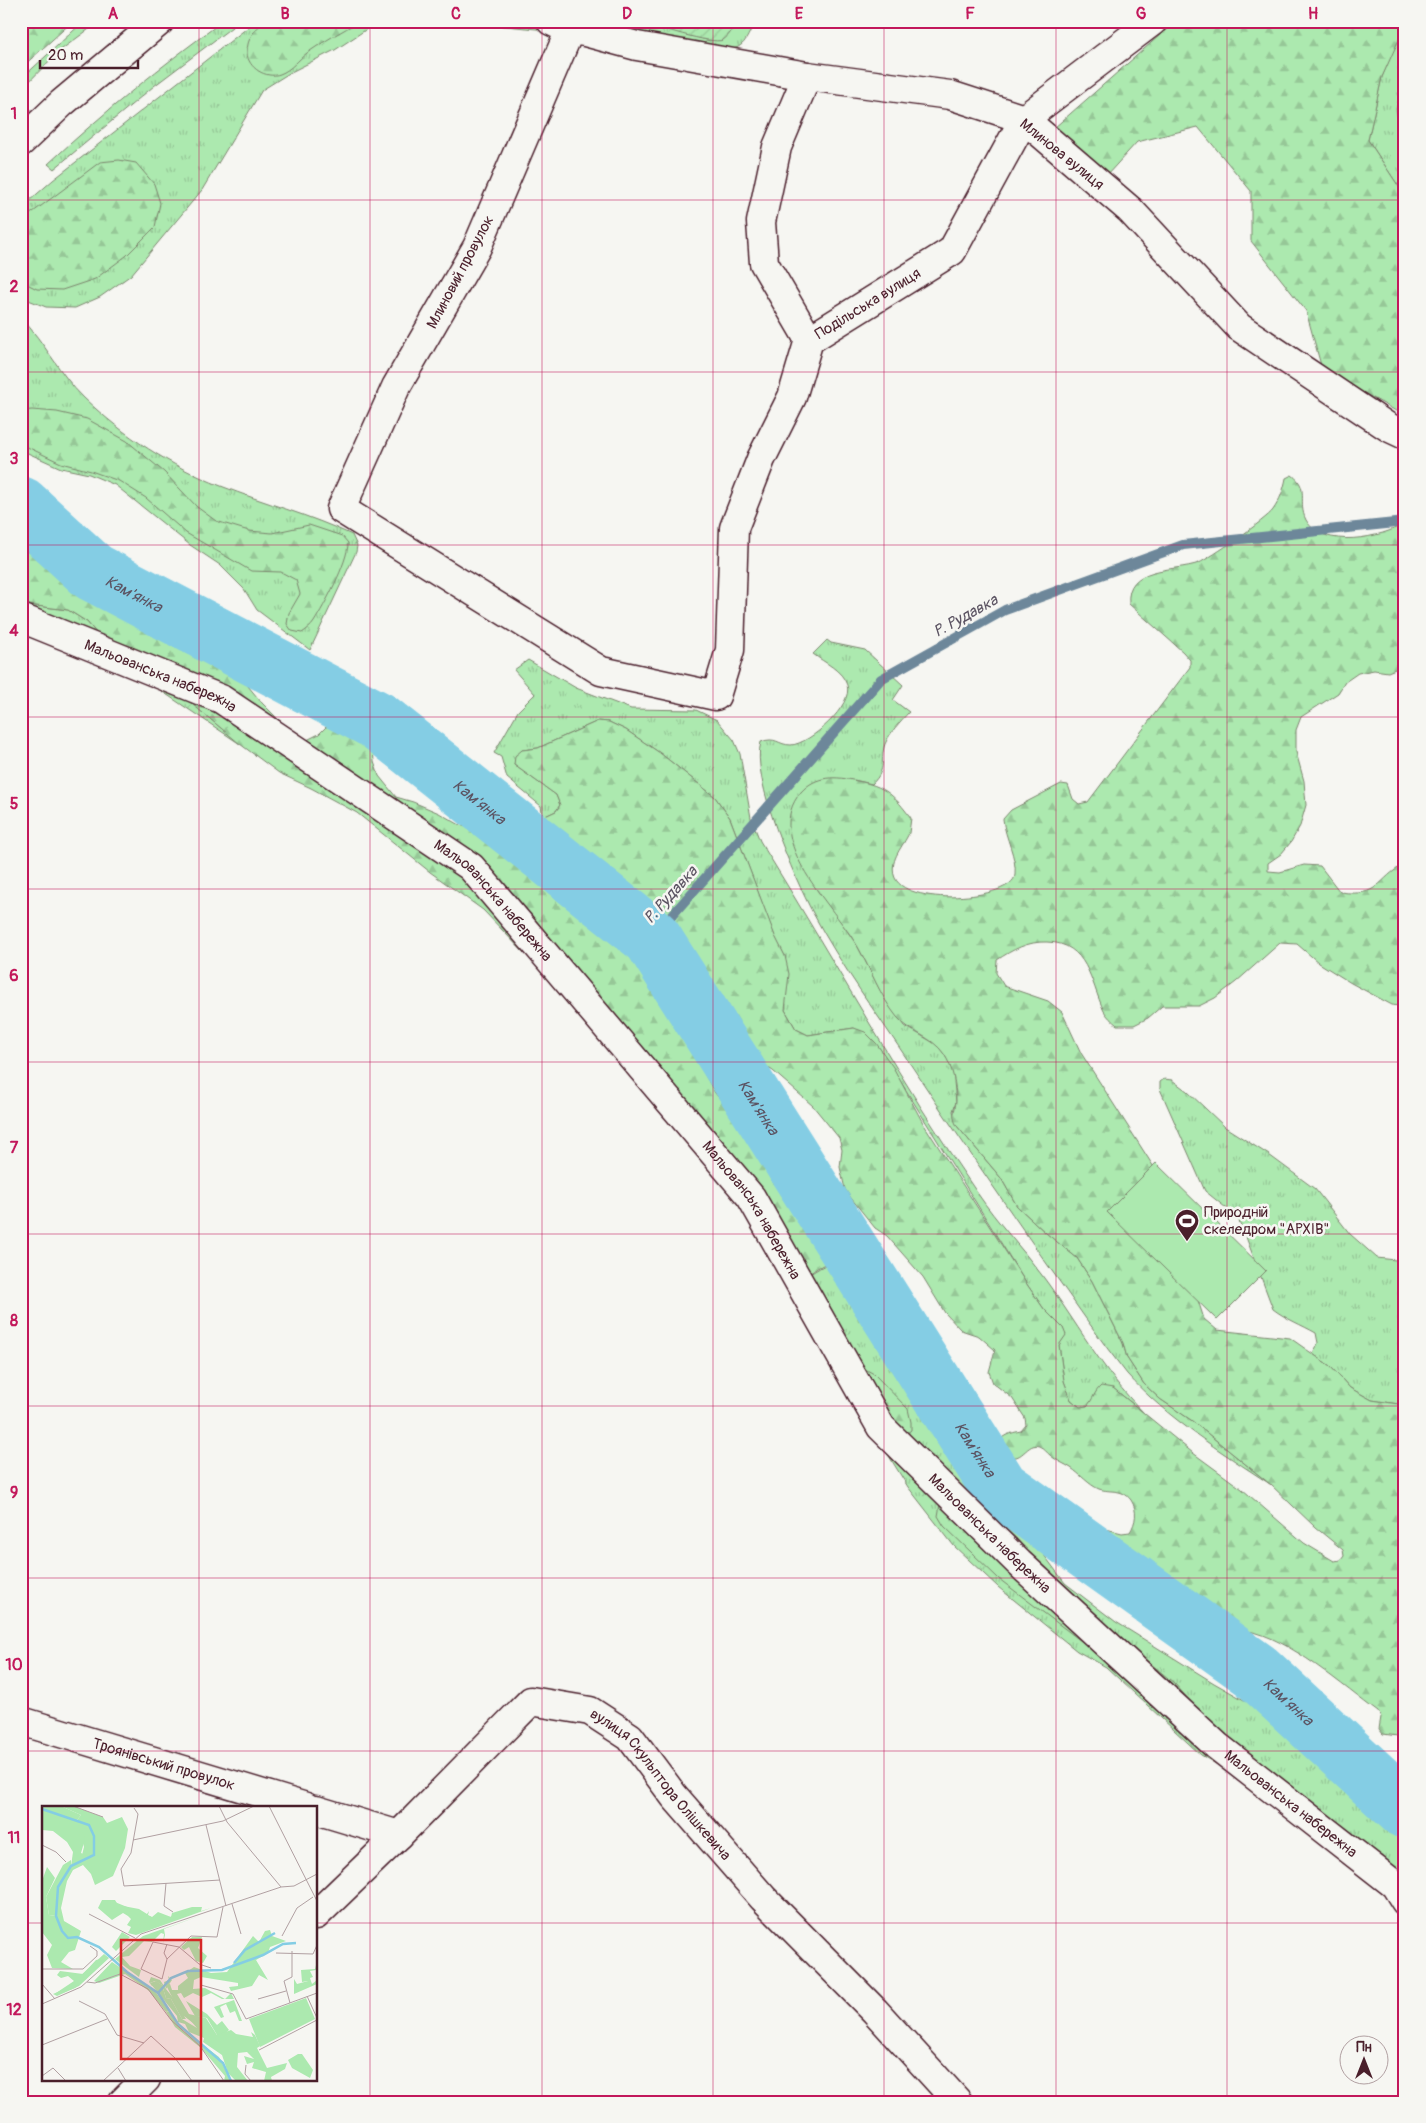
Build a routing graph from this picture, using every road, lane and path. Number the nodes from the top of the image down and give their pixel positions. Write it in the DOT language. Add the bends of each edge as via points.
graph roads {
  1 [pos="160,21"];
  2 [pos="1153,21"];
  3 [pos="560,26"];
  4 [pos="807,76"];
  5 [pos="1024,119"];
  6 [pos="21,142"];
  7 [pos="809,340"];
  8 [pos="1405,434"];
  9 [pos="21,618"];
  10 [pos="716,696"];
  11 [pos="21,1721"];
  12 [pos="303,1806"];
  13 [pos="318,1811"];
  14 [pos="399,1835"];
  15 [pos="1405,1901"];
  16 [pos="318,1913"];
  17 [pos="145,2080"];
  18 [pos="123,2102"];
  19 [pos="958,2102"];
  1 -- 6 [label="street"];
  2 -- 5 [label="street, Подільська вулиця"];
  3 -- 4 [label="street, Млинова вулиця" via="637,46"];
  3 -- 10 [label="street, Млиновий провулок" via="477,247 396,388 340,508 601,671"];
  4 -- 5 [label="street, Млинова вулиця" via="950,95"];
  4 -- 7 [label="street" via="777,147 761,222 764,263"];
  5 -- 7 [label="street, Подільська вулиця" via="952,251"];
  5 -- 8 [label="street, Млинова вулиця" via="1130,210 1239,327 1388,427"];
  7 -- 10 [label="street, Подільська вулиця" via="792,397 761,460 734,528 730,650"];
  9 -- 15 [label="street, Мальованська набережна" via="221,699 471,867 750,1197 881,1427 1019,1564 1217,1746 1395,1885"];
  11 -- 12 [label="street, Троянівський провулок"];
  13 -- 14 [label="street"];
  14 -- 16 [label="street, вулиця Скульптора Олішкевича"];
  14 -- 19 [label="street, вулиця Скульптора Олішкевича" via="531,1701 590,1711 630,1737 674,1796 763,1898 875,2010"];
  17 -- 18 [label="street"];
}
